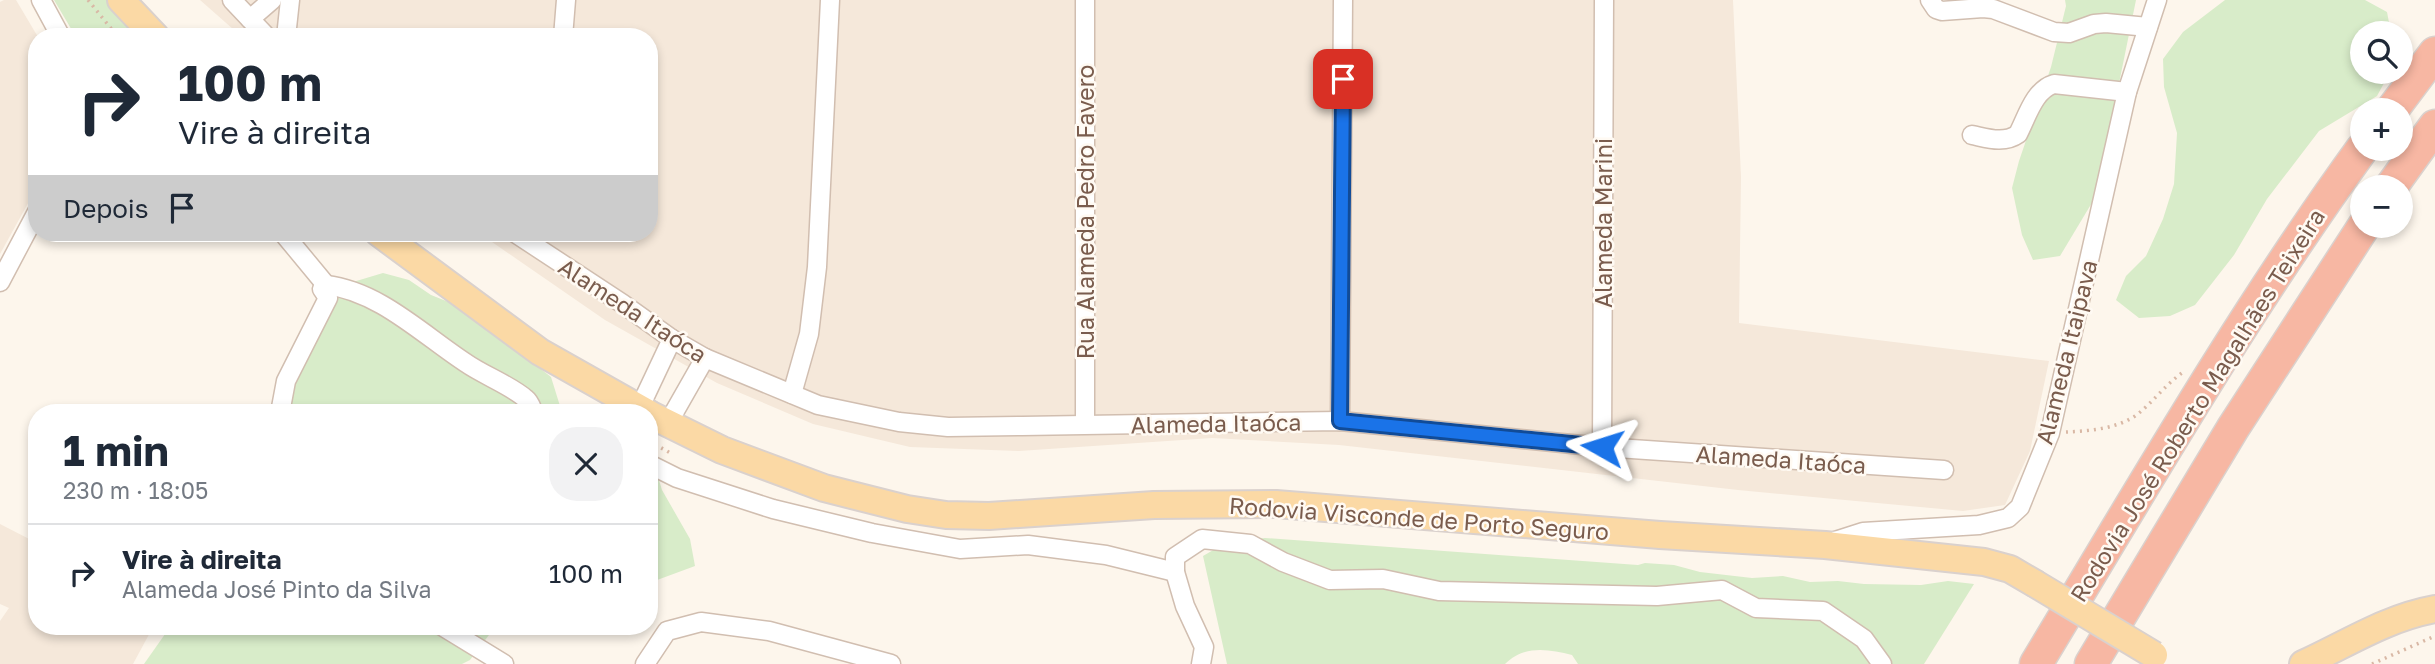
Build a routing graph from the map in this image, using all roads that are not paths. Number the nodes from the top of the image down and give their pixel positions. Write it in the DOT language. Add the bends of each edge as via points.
graph roads {
  1 [pos="41,0"];
  2 [pos="121,0"];
  3 [pos="232,0"];
  4 [pos="272,0"];
  5 [pos="290,0"];
  6 [pos="566,0"];
  7 [pos="830,0"];
  8 [pos="1085,0"];
  9 [pos="1343,0"];
  10 [pos="1604,0"];
  11 [pos="1930,0"];
  12 [pos="2157,0"];
  13 [pos="250,19"];
  14 [pos="2148,27"];
  15 [pos="56,28"];
  16 [pos="141,28"];
  17 [pos="258,28"];
  18 [pos="287,28"];
  19 [pos="564,28"];
  20 [pos="2435,53"];
  21 [pos="2127,92"];
  22 [pos="2401,98"];
  23 [pos="2435,126"];
  24 [pos="1972,135"];
  25 [pos="2353,161"];
  26 [pos="2400,175"];
  27 [pos="28,229"];
  28 [pos="2356,238"];
  29 [pos="290,242"];
  30 [pos="391,242"];
  31 [pos="538,242"];
  32 [pos="0,282"];
  33 [pos="326,285"];
  34 [pos="672,339"];
  35 [pos="705,358"];
  36 [pos="792,394"];
  37 [pos="282,404"];
  38 [pos="530,404"];
  39 [pos="625,404"];
  40 [pos="655,404"];
  41 [pos="658,412"];
  42 [pos="1340,421"];
  43 [pos="658,423"];
  44 [pos="1085,425"];
  45 [pos="1602,447"];
  46 [pos="658,468"];
  47 [pos="1944,470"];
  48 [pos="1825,545"];
  49 [pos="1175,572"];
  50 [pos="2435,609"];
  51 [pos="457,635"];
  52 [pos="2162,660"];
  53 [pos="504,664"];
  54 [pos="645,664"];
  55 [pos="891,664"];
  56 [pos="1200,664"];
  57 [pos="1882,664"];
  58 [pos="2036,664"];
  59 [pos="2091,664"];
  60 [pos="2303,664"];
  1 -- 15 [label="street"];
  2 -- 16 [label="main road"];
  3 -- 13 [label="street"];
  4 -- 13 [label="street"];
  5 -- 18 [label="street"];
  6 -- 19 [label="street"];
  7 -- 36 [label="street" via="817,267 809,334"];
  8 -- 44 [label="street, Rua Alameda Pedro Favero"];
  9 -- 42 [label="street"];
  10 -- 45 [label="street, Alameda Marini"];
  11 -- 14 [label="street" via="1941,11 1993,9 2054,32 2106,23"];
  12 -- 14 [label="street, Alameda Itaipava"];
  13 -- 17 [label="street"];
  14 -- 21 [label="street, Alameda Itaipava"];
  20 -- 22 [label="highway"];
  21 -- 24 [label="street" via="2054,84 2039,93 2018,134 2004,140"];
  21 -- 48 [label="street, Alameda Itaipava" via="2050,433 2020,507 2008,518 1979,525 1863,533"];
  23 -- 26 [label="highway"];
  25 -- 58 [label="highway, Rodovia José Roberto Magalhães Teixeira" via="2189,409"];
  27 -- 32 [label="street"];
  28 -- 59 [label="highway, Rodovia José Roberto Magalhães Teixeira" via="2233,428"];
  29 -- 33 [label="street"];
  30 -- 39 [label="main road, Rodovia Visconde de Porto Seguro" via="540,352"];
  31 -- 34 [label="street, Alameda Itaóca"];
  33 -- 37 [label="street" via="322,289 328,298 286,382"];
  33 -- 38 [label="street" via="342,287 383,306"];
  34 -- 35 [label="street, Alameda Itaóca"];
  34 -- 40 [label="street"];
  35 -- 36 [label="street, Alameda Itaóca"];
  35 -- 41 [label="street"];
  36 -- 44 [label="street, Alameda Itaóca" via="818,405 900,422"];
  42 -- 44 [label="street, Alameda Itaóca"];
  42 -- 45 [label="street, Alameda Itaóca"];
  43 -- 48 [label="main road, Rodovia Visconde de Porto Seguro" via="824,488 946,515 1276,503"];
  45 -- 47 [label="street, Alameda Itaóca"];
  46 -- 49 [label="street" via="773,509 872,533 960,549 1028,545 1106,555"];
  48 -- 52 [label="main road, Rodovia Visconde de Porto Seguro, bridge" via="1984,562 2010,569"];
  49 -- 56 [label="street" via="1204,647"];
  49 -- 57 [label="street" via="1175,557 1202,539 1250,544 1330,580 1383,579 1438,591 1657,596 1722,590 1756,608 1822,611 1864,639"];
  50 -- 60 [label="main road" via="2376,627"];
  51 -- 53 [label="street"];
  54 -- 55 [label="street" via="667,631 701,622 769,631"];
}
